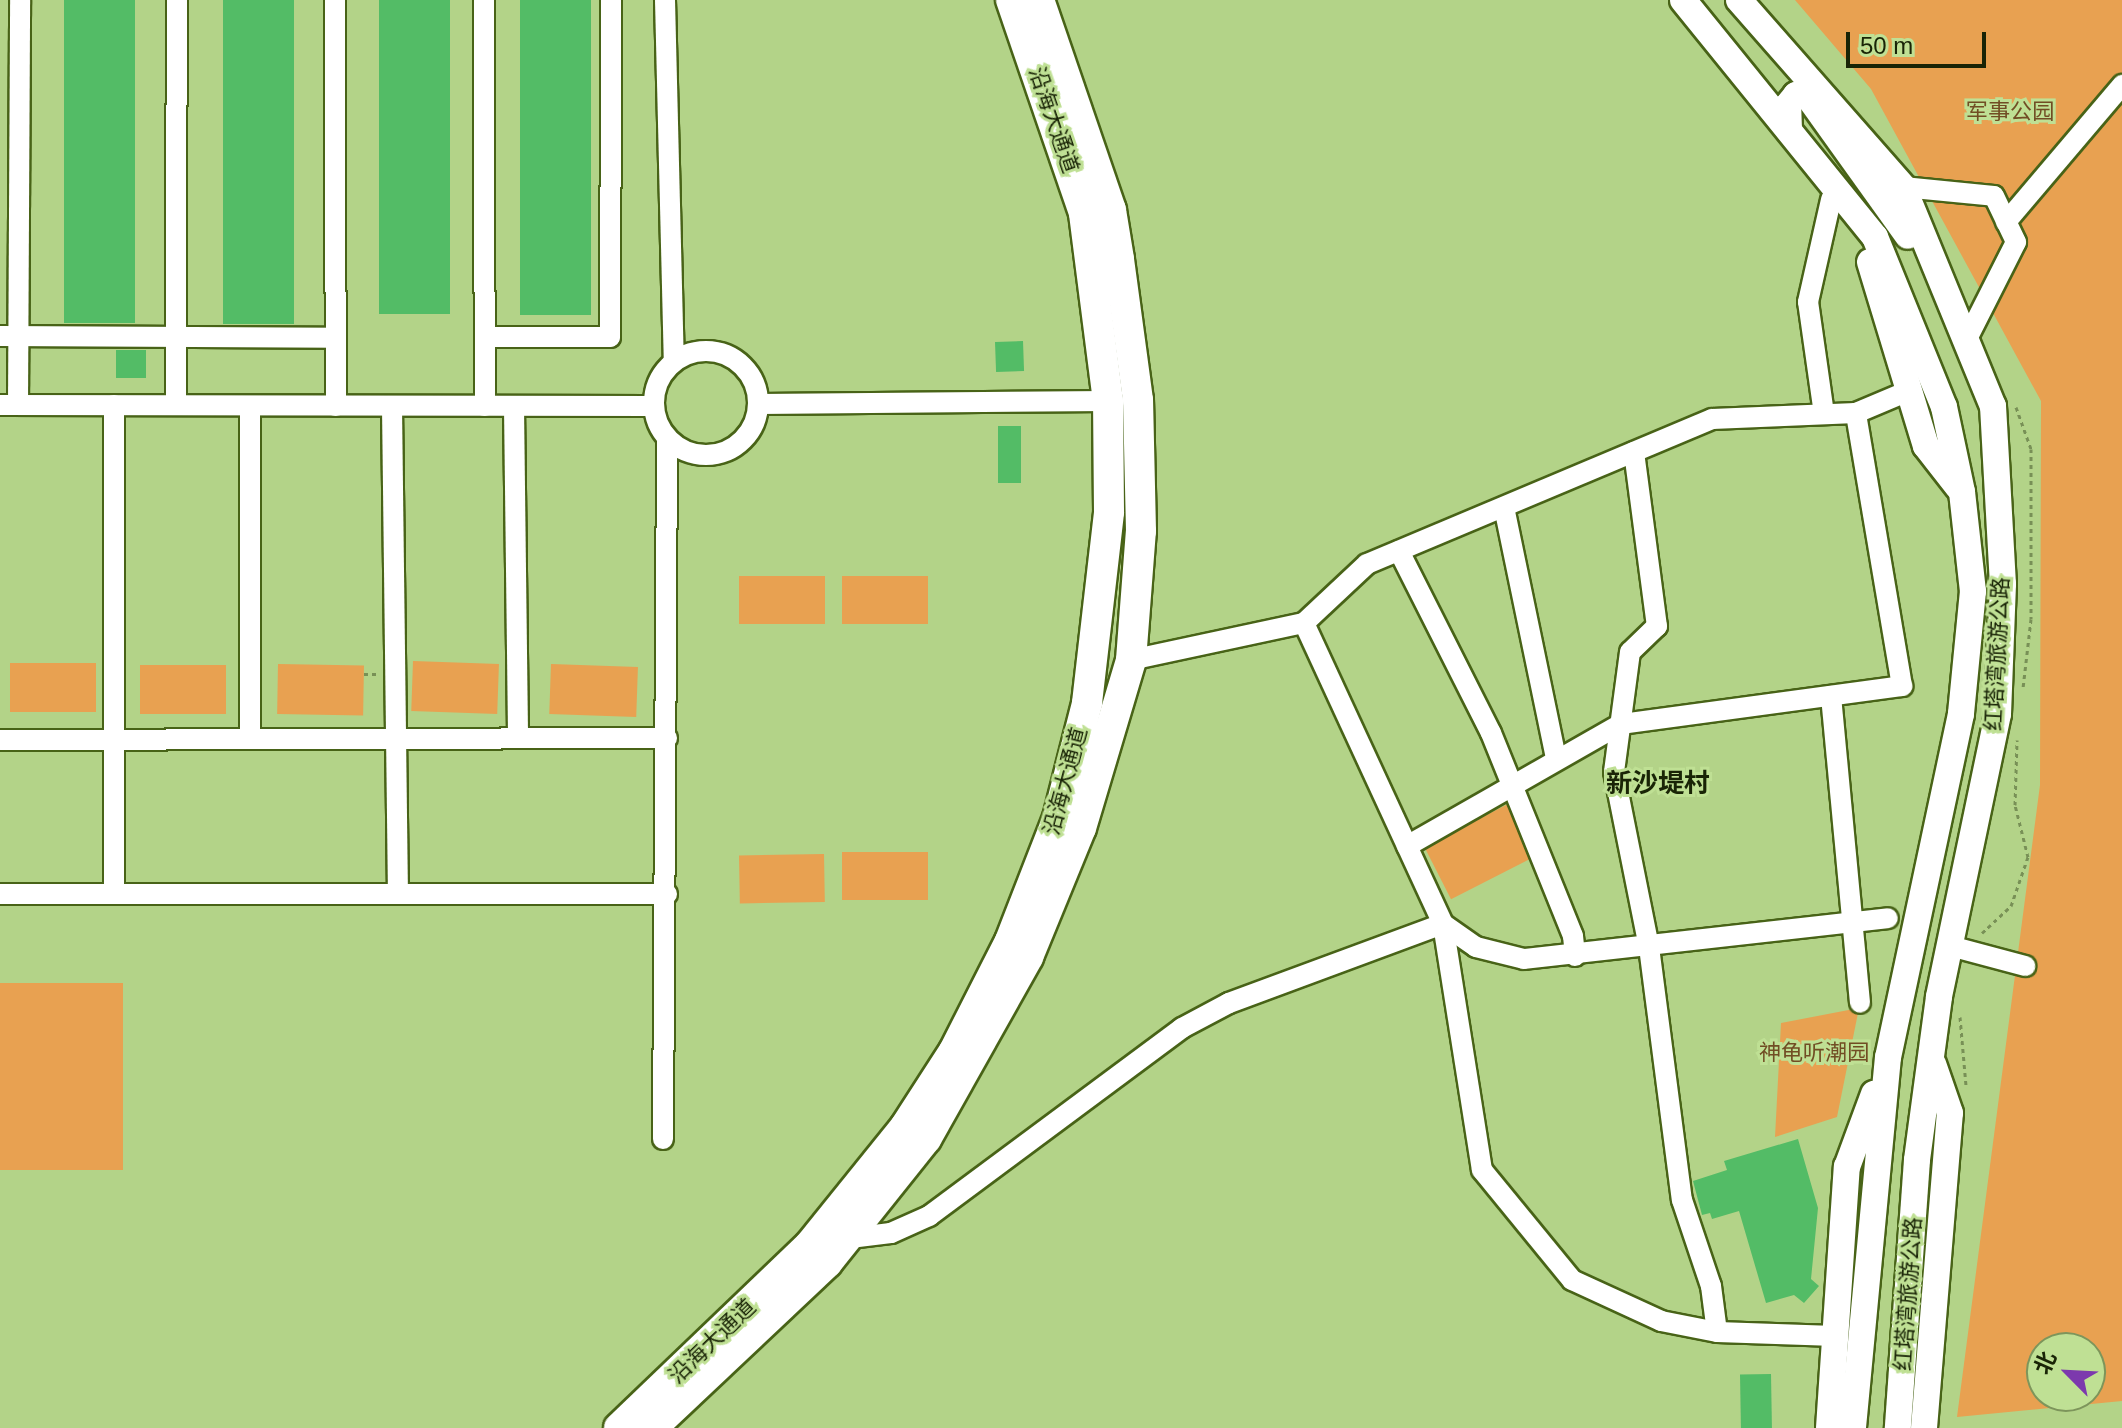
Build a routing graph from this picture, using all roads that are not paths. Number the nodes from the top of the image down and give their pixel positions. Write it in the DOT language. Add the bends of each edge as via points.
graph roads {
  1 [pos="20,0"];
  2 [pos="177,0"];
  3 [pos="335,0"];
  4 [pos="484,0"];
  5 [pos="611,0"];
  6 [pos="665,0"];
  7 [pos="1011,0"];
  8 [pos="1039,0"];
  9 [pos="1683,0"];
  10 [pos="1693,0"];
  11 [pos="1732,0"];
  12 [pos="1739,0"];
  13 [pos="2122,85"];
  14 [pos="1784,120"];
  15 [pos="1903,187"];
  16 [pos="1831,200"];
  17 [pos="2006,222"];
  18 [pos="1952,306"];
  19 [pos="9,336"];
  20 [pos="176,337"];
  21 [pos="485,337"];
  22 [pos="336,338"];
  23 [pos="1967,339"];
  24 [pos="674,361"];
  25 [pos="1908,391"];
  26 [pos="1123,401"];
  27 [pos="176,404"];
  28 [pos="759,404"];
  29 [pos="9,405"];
  30 [pos="114,405"];
  31 [pos="250,406"];
  32 [pos="336,406"];
  33 [pos="392,406"];
  34 [pos="485,406"];
  35 [pos="514,406"];
  36 [pos="653,406"];
  37 [pos="1856,413"];
  38 [pos="1824,414"];
  39 [pos="667,438"];
  40 [pos="1634,452"];
  41 [pos="1962,492"];
  42 [pos="1504,507"];
  43 [pos="1399,551"];
  44 [pos="1304,623"];
  45 [pos="1131,660"];
  46 [pos="1831,696"];
  47 [pos="1621,724"];
  48 [pos="396,738"];
  49 [pos="518,738"];
  50 [pos="667,738"];
  51 [pos="114,739"];
  52 [pos="250,739"];
  53 [pos="0,740"];
  54 [pos="1556,759"];
  55 [pos="1085,765"];
  56 [pos="1514,787"];
  57 [pos="1407,846"];
  58 [pos="0,894"];
  59 [pos="114,894"];
  60 [pos="398,894"];
  61 [pos="667,894"];
  62 [pos="1888,918"];
  63 [pos="1852,923"];
  64 [pos="1443,924"];
  65 [pos="1950,946"];
  66 [pos="1649,947"];
  67 [pos="1575,956"];
  68 [pos="2025,966"];
  69 [pos="1860,1003"];
  70 [pos="1888,1057"];
  71 [pos="1931,1058"];
  72 [pos="663,1139"];
  73 [pos="850,1238"];
  74 [pos="1717,1332"];
  75 [pos="1835,1336"];
  76 [pos="619,1428"];
  77 [pos="652,1428"];
  78 [pos="1829,1428"];
  79 [pos="1853,1428"];
  80 [pos="1898,1428"];
  81 [pos="1924,1428"];
  1 -- 19 [label="street"];
  2 -- 20 [label="street"];
  3 -- 22 [label="street"];
  4 -- 21 [label="street"];
  5 -- 21 [label="street" via="610,337"];
  6 -- 24 [label="street"];
  7 -- 26 [label="highway, 沿海大通道" via="1084,213"];
  8 -- 26 [label="highway, 沿海大通道" via="1111,210"];
  9 -- 14 [label="main road"];
  10 -- 11 [label="main road" via="1721,28 1733,27"];
  12 -- 15 [label="main road, 红塔湾旅游公路"];
  13 -- 17 [label="street"];
  14 -- 16 [label="main road"];
  14 -- 18 [label="main road" via="1796,95 1817,103 1896,212 1935,292"];
  14 -- 41 [label="main road" via="1875,237 1944,407"];
  15 -- 17 [label="street" via="1994,196"];
  15 -- 18 [label="main road, 红塔湾旅游公路"];
  16 -- 25 [label="main road" via="1865,248"];
  16 -- 38 [label="street" via="1808,302"];
  17 -- 23 [label="street" via="2016,242"];
  18 -- 23 [label="main road, 红塔湾旅游公路"];
  19 -- 20 [label="street"];
  19 -- 29 [label="street"];
  20 -- 22 [label="street"];
  20 -- 27 [label="street"];
  21 -- 34 [label="street"];
  22 -- 32 [label="street"];
  23 -- 65 [label="main road, 红塔湾旅游公路" via="1993,406 2002,598 1998,714"];
  24 -- 28 [label="street" via="705,350 737,360 757,387"];
  24 -- 36 [label="street" via="662,374"];
  25 -- 37 [label="street"];
  25 -- 41 [label="main road" via="1926,446"];
  26 -- 28 [label="street"];
  26 -- 45 [label="highway, 沿海大通道" via="1141,531"];
  26 -- 55 [label="highway, 沿海大通道" via="1087,703"];
  27 -- 30 [label="street"];
  27 -- 31 [label="street"];
  28 -- 39 [label="street" via="746,437 716,455 681,450"];
  29 -- 30 [label="street"];
  30 -- 51 [label="street"];
  31 -- 32 [label="street"];
  31 -- 52 [label="street"];
  32 -- 33 [label="street"];
  33 -- 34 [label="street"];
  33 -- 48 [label="street"];
  34 -- 35 [label="street"];
  35 -- 36 [label="street"];
  35 -- 49 [label="street"];
  36 -- 39 [label="street"];
  37 -- 38 [label="street"];
  37 -- 46 [label="street" via="1902,686"];
  38 -- 40 [label="street" via="1712,419"];
  39 -- 50 [label="street"];
  40 -- 42 [label="street"];
  40 -- 47 [label="street" via="1657,626 1630,652"];
  41 -- 70 [label="main road" via="1973,591 1961,714"];
  42 -- 43 [label="street"];
  42 -- 54 [label="street"];
  43 -- 44 [label="street" via="1367,564"];
  43 -- 56 [label="street"];
  44 -- 45 [label="street"];
  44 -- 57 [label="street"];
  45 -- 55 [label="highway, 沿海大通道"];
  46 -- 47 [label="street"];
  46 -- 63 [label="street"];
  47 -- 54 [label="street"];
  47 -- 66 [label="street" via="1614,772"];
  48 -- 49 [label="street"];
  48 -- 52 [label="street"];
  48 -- 60 [label="street"];
  49 -- 50 [label="street"];
  50 -- 61 [label="street"];
  51 -- 52 [label="street"];
  51 -- 53 [label="street"];
  51 -- 59 [label="street"];
  54 -- 56 [label="street"];
  55 -- 73 [label="highway, 沿海大通道" via="1028,957 926,1139"];
  55 -- 76 [label="highway, 沿海大通道" via="1058,818 1010,941 954,1051 905,1127 809,1246"];
  56 -- 57 [label="street"];
  56 -- 67 [label="street"];
  57 -- 64 [label="street"];
  58 -- 59 [label="street"];
  59 -- 60 [label="street"];
  60 -- 61 [label="street"];
  61 -- 72 [label="street"];
  62 -- 63 [label="street"];
  63 -- 66 [label="street"];
  63 -- 69 [label="street"];
  64 -- 67 [label="street" via="1476,947 1524,959"];
  64 -- 73 [label="street" via="1229,1003 1182,1028 929,1216 891,1233"];
  64 -- 74 [label="street" via="1482,1170 1572,1280 1661,1321"];
  65 -- 68 [label="street"];
  65 -- 71 [label="main road, 红塔湾旅游公路"];
  66 -- 67 [label="street"];
  66 -- 74 [label="street" via="1682,1200 1711,1286"];
  70 -- 75 [label="main road" via="1847,1167"];
  70 -- 79 [label="main road"];
  71 -- 80 [label="main road, 红塔湾旅游公路"];
  71 -- 81 [label="main road" via="1950,1113"];
  73 -- 77 [label="highway, 沿海大通道"];
  74 -- 75 [label="street"];
  75 -- 78 [label="main road"];
}
